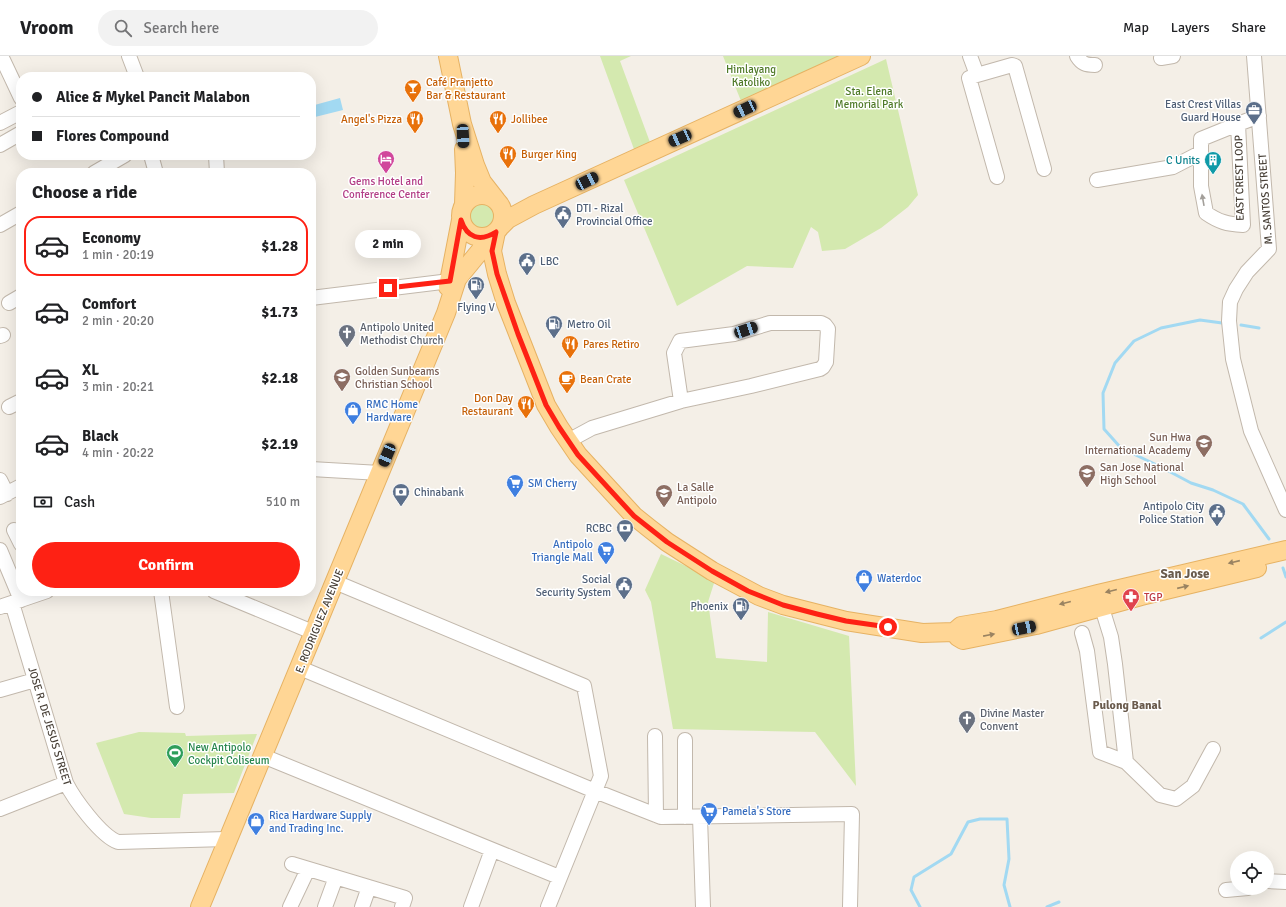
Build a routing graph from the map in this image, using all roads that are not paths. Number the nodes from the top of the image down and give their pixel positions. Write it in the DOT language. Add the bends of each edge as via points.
graph roads {
  1 [pos="129,56"];
  2 [pos="448,56"];
  3 [pos="861,56"];
  4 [pos="970,56"];
  5 [pos="1077,56"];
  6 [pos="1254,56"];
  7 [pos="0,61"];
  8 [pos="1095,65"];
  9 [pos="135,72"];
  10 [pos="977,75"];
  11 [pos="16,87"];
  12 [pos="16,115"];
  13 [pos="1259,116"];
  14 [pos="0,123"];
  15 [pos="462,124"];
  16 [pos="1238,124"];
  17 [pos="16,136"];
  18 [pos="0,145"];
  19 [pos="1200,153"];
  20 [pos="116,160"];
  21 [pos="103,168"];
  22 [pos="1044,169"];
  23 [pos="997,177"];
  24 [pos="1097,180"];
  25 [pos="497,201"];
  26 [pos="534,205"];
  27 [pos="462,212"];
  28 [pos="16,216"];
  29 [pos="0,225"];
  30 [pos="488,236"];
  31 [pos="450,281"];
  32 [pos="316,297"];
  33 [pos="506,303"];
  34 [pos="437,335"];
  35 [pos="681,401"];
  36 [pos="568,441"];
  37 [pos="316,470"];
  38 [pos="380,473"];
  39 [pos="0,480"];
  40 [pos="16,489"];
  41 [pos="4,495"];
  42 [pos="1286,510"];
  43 [pos="14,530"];
  44 [pos="16,534"];
  45 [pos="0,550"];
  46 [pos="1286,550"];
  47 [pos="1286,561"];
  48 [pos="335,582"];
  49 [pos="31,596"];
  50 [pos="162,596"];
  51 [pos="226,596"];
  52 [pos="11,603"];
  53 [pos="1102,608"];
  54 [pos="954,632"];
  55 [pos="315,633"];
  56 [pos="1082,633"];
  57 [pos="300,668"];
  58 [pos="35,680"];
  59 [pos="0,690"];
  60 [pos="177,707"];
  61 [pos="655,736"];
  62 [pos="685,740"];
  63 [pos="1212,749"];
  64 [pos="263,756"];
  65 [pos="1126,762"];
  66 [pos="66,783"];
  67 [pos="595,791"];
  68 [pos="0,809"];
  69 [pos="656,815"];
  70 [pos="685,817"];
  71 [pos="700,817"];
  72 [pos="227,839"];
  73 [pos="492,850"];
  74 [pos="292,864"];
  75 [pos="308,869"];
  76 [pos="336,877"];
  77 [pos="559,877"];
  78 [pos="1274,881"];
  79 [pos="1286,882"];
  80 [pos="369,887"];
  81 [pos="1226,890"];
  82 [pos="1230,890"];
  83 [pos="200,907"];
  84 [pos="290,907"];
  85 [pos="325,907"];
  86 [pos="362,907"];
  87 [pos="402,907"];
  88 [pos="471,907"];
  89 [pos="548,907"];
  90 [pos="703,907"];
  91 [pos="850,907"];
  1 -- 9 [label="street"];
  2 -- 15 [label="main road"];
  3 -- 26 [label="main road, E. RODRIGUEZ AVENUE"];
  4 -- 10 [label="street"];
  5 -- 8 [label="street" via="1086,65"];
  6 -- 13 [label="street, M. SANTOS STREET"];
  7 -- 11 [label="street" via="3,60"];
  10 -- 22 [label="street" via="1016,66"];
  10 -- 23 [label="street" via="969,78"];
  12 -- 14 [label="street"];
  13 -- 16 [label="street"];
  13 -- 42 [label="street, M. SANTOS STREET" via="1269,249 1247,272 1236,289 1230,302 1229,321 1233,359 1251,431"];
  15 -- 25 [label="main road" via="482,182"];
  15 -- 27 [label="main road, E. RODRIGUEZ AVENUE" via="465,173"];
  16 -- 19 [label="street, EAST CREST LOOP" via="1201,140"];
  16 -- 19 [label="street, EAST CREST LOOP, one-way" via="1243,225 1226,224 1206,213 1201,186"];
  17 -- 18 [label="street"];
  19 -- 24 [label="street" via="1173,167"];
  20 -- 21 [label="street"];
  25 -- 26 [label="main road" via="512,206"];
  25 -- 27 [label="main road" via="481,194 471,197"];
  25 -- 30 [label="main road" via="503,211 503,221"];
  26 -- 30 [label="main road, E. RODRIGUEZ AVENUE" via="508,219"];
  27 -- 30 [label="main road" via="467,231"];
  27 -- 31 [label="main road, E. RODRIGUEZ AVENUE"];
  28 -- 29 [label="street"];
  30 -- 33 [label="main road"];
  30 -- 33 [label="main road"];
  30 -- 34 [label="main road, E. RODRIGUEZ AVENUE" via="457,279"];
  31 -- 32 [label="street"];
  31 -- 34 [label="main road, E. RODRIGUEZ AVENUE"];
  33 -- 36 [label="main road" via="546,405"];
  34 -- 38 [label="main road, E. RODRIGUEZ AVENUE"];
  35 -- 35 [label="street" via="820,369 826,362 828,329 821,323 770,323 734,334 680,341 674,353"];
  35 -- 36 [label="street" via="592,428"];
  36 -- 54 [label="main road" via="640,522 712,571 748,591 783,605 846,621 922,633"];
  37 -- 38 [label="street"];
  38 -- 48 [label="main road, E. RODRIGUEZ AVENUE"];
  39 -- 41 [label="street"];
  40 -- 41 [label="street"];
  43 -- 44 [label="street"];
  45 -- 52 [label="street, JOSE R. DE JESUS STREET"];
  46 -- 54 [label="main road, one-way" via="997,620 961,626"];
  53 -- 47 [label="main road, one-way"];
  48 -- 55 [label="main road, E. RODRIGUEZ AVENUE"];
  48 -- 67 [label="street" via="584,686 601,776"];
  49 -- 52 [label="street"];
  50 -- 60 [label="street"];
  51 -- 55 [label="street"];
  52 -- 58 [label="street, JOSE R. DE JESUS STREET"];
  54 -- 53 [label="main road, one-way" via="963,640"];
  53 -- 65 [label="street" via="1111,637"];
  55 -- 57 [label="main road, E. RODRIGUEZ AVENUE"];
  56 -- 65 [label="street" via="1087,652 1100,752"];
  57 -- 64 [label="main road, E. RODRIGUEZ AVENUE"];
  57 -- 67 [label="street"];
  58 -- 59 [label="street"];
  58 -- 66 [label="street, JOSE R. DE JESUS STREET"];
  61 -- 69 [label="street"];
  62 -- 70 [label="street"];
  63 -- 65 [label="street" via="1193,786 1176,798 1160,795"];
  64 -- 72 [label="main road, E. RODRIGUEZ AVENUE"];
  64 -- 73 [label="street"];
  66 -- 68 [label="street"];
  66 -- 72 [label="street, JOSE R. DE JESUS STREET" via="71,794 90,818 118,842"];
  67 -- 69 [label="street"];
  67 -- 77 [label="street"];
  69 -- 70 [label="street"];
  70 -- 71 [label="street"];
  71 -- 90 [label="street"];
  71 -- 91 [label="street" via="852,814"];
  72 -- 83 [label="main road, E. RODRIGUEZ AVENUE"];
  73 -- 77 [label="street"];
  73 -- 88 [label="street"];
  74 -- 75 [label="street"];
  75 -- 76 [label="street"];
  75 -- 84 [label="street"];
  76 -- 80 [label="street"];
  76 -- 85 [label="street"];
  77 -- 89 [label="street"];
  78 -- 79 [label="street"];
  80 -- 86 [label="street"];
  80 -- 87 [label="street" via="405,898"];
  81 -- 82 [label="street"];
}
